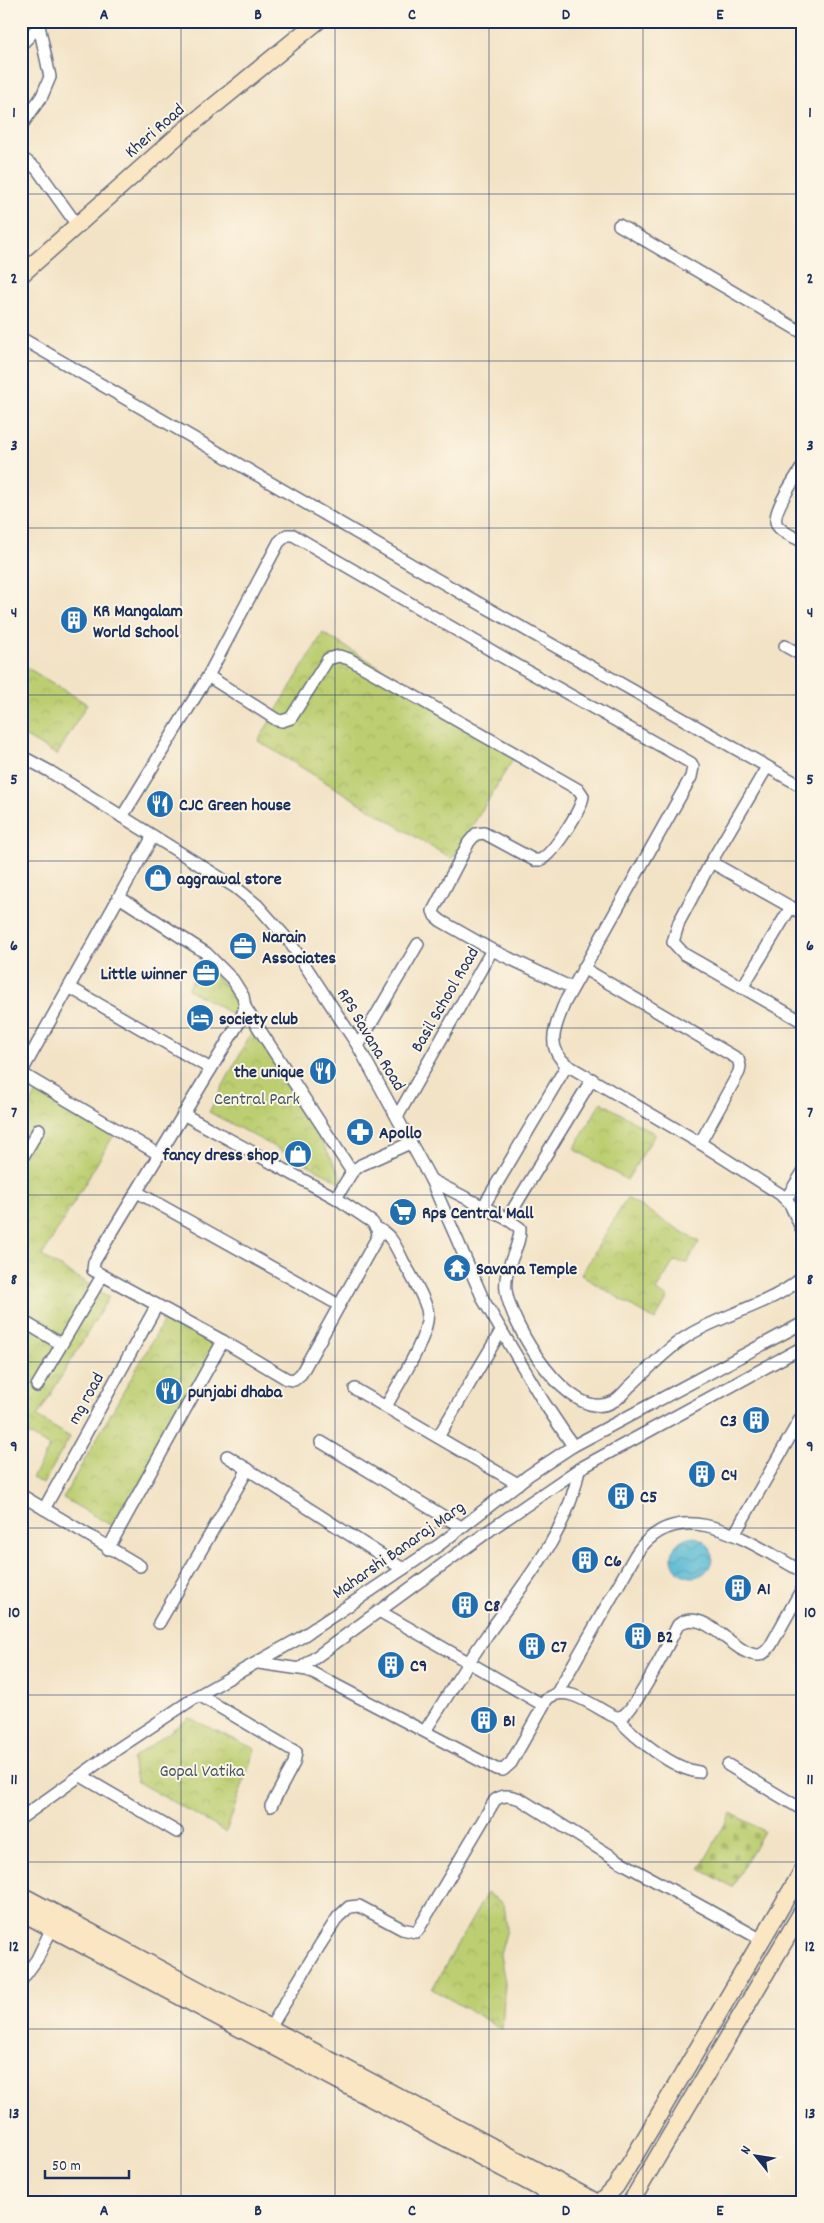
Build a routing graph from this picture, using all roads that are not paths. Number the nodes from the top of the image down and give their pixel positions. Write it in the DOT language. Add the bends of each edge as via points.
graph roads {
  1 [pos="318,21"];
  2 [pos="38,24"];
  3 [pos="21,45"];
  4 [pos="21,126"];
  5 [pos="21,158"];
  6 [pos="77,225"];
  7 [pos="620,225"];
  8 [pos="21,275"];
  9 [pos="803,333"];
  10 [pos="21,338"];
  11 [pos="803,466"];
  12 [pos="803,542"];
  13 [pos="785,646"];
  14 [pos="803,656"];
  15 [pos="208,676"];
  16 [pos="21,756"];
  17 [pos="767,767"];
  18 [pos="803,787"];
  19 [pos="122,817"];
  20 [pos="153,836"];
  21 [pos="711,862"];
  22 [pos="119,897"];
  23 [pos="791,907"];
  24 [pos="803,914"];
  25 [pos="418,944"];
  26 [pos="492,950"];
  27 [pos="584,968"];
  28 [pos="69,987"];
  29 [pos="572,988"];
  30 [pos="742,988"];
  31 [pos="245,1007"];
  32 [pos="803,1022"];
  33 [pos="358,1046"];
  34 [pos="567,1065"];
  35 [pos="211,1069"];
  36 [pos="592,1079"];
  37 [pos="183,1114"];
  38 [pos="397,1117"];
  39 [pos="39,1129"];
  40 [pos="410,1143"];
  41 [pos="700,1143"];
  42 [pos="160,1155"];
  43 [pos="21,1160"];
  44 [pos="352,1172"];
  45 [pos="803,1172"];
  46 [pos="431,1180"];
  47 [pos="137,1192"];
  48 [pos="336,1198"];
  49 [pos="786,1199"];
  50 [pos="483,1207"];
  51 [pos="507,1219"];
  52 [pos="802,1225"];
  53 [pos="377,1229"];
  54 [pos="102,1276"];
  55 [pos="803,1276"];
  56 [pos="157,1305"];
  57 [pos="339,1305"];
  58 [pos="21,1320"];
  59 [pos="803,1323"];
  60 [pos="501,1331"];
  61 [pos="223,1341"];
  62 [pos="61,1344"];
  63 [pos="803,1346"];
  64 [pos="37,1386"];
  65 [pos="354,1389"];
  66 [pos="386,1407"];
  67 [pos="803,1414"];
  68 [pos="438,1437"];
  69 [pos="321,1442"];
  70 [pos="573,1446"];
  71 [pos="227,1456"];
  72 [pos="248,1469"];
  73 [pos="579,1469"];
  74 [pos="518,1484"];
  75 [pos="21,1495"];
  76 [pos="44,1509"];
  77 [pos="461,1528"];
  78 [pos="734,1535"];
  79 [pos="108,1549"];
  80 [pos="140,1566"];
  81 [pos="403,1569"];
  82 [pos="803,1572"];
  83 [pos="803,1588"];
  84 [pos="380,1611"];
  85 [pos="159,1623"];
  86 [pos="259,1663"];
  87 [pos="468,1663"];
  88 [pos="301,1668"];
  89 [pos="557,1693"];
  90 [pos="199,1695"];
  91 [pos="543,1705"];
  92 [pos="617,1718"];
  93 [pos="425,1731"];
  94 [pos="728,1764"];
  95 [pos="699,1772"];
  96 [pos="81,1776"];
  97 [pos="271,1806"];
  98 [pos="803,1810"];
  99 [pos="21,1818"];
  100 [pos="177,1832"];
  101 [pos="803,1870"];
  102 [pos="21,1895"];
  103 [pos="803,1910"];
  104 [pos="21,1912"];
  105 [pos="52,1928"];
  106 [pos="762,1940"];
  107 [pos="21,1981"];
  108 [pos="270,2028"];
  109 [pos="602,2201"];
  110 [pos="566,2202"];
  111 [pos="631,2202"];
  1 -- 6 [label="street, Kheri Road" via="182,132"];
  2 -- 3 [label="street"];
  2 -- 4 [label="street" via="50,77 42,96"];
  5 -- 6 [label="street" via="37,169"];
  6 -- 8 [label="street, Kheri Road"];
  7 -- 9 [label="street"];
  10 -- 17 [label="street"];
  11 -- 12 [label="street" via="782,501 775,520 782,531"];
  13 -- 14 [label="street"];
  15 -- 19 [label="street"];
  15 -- 26 [label="street" via="282,721 290,718 328,658 339,656 349,659 580,790 583,796 578,809 552,852 540,860 534,860 484,833 476,834 469,842 433,910 441,921"];
  15 -- 27 [label="street" via="279,542 287,534 293,535 691,763 691,777"];
  16 -- 19 [label="street, RPS Savana Road"];
  17 -- 18 [label="street"];
  17 -- 21 [label="street"];
  19 -- 20 [label="street, RPS Savana Road"];
  20 -- 22 [label="street"];
  20 -- 33 [label="street, RPS Savana Road" via="258,905 289,941"];
  21 -- 23 [label="street"];
  21 -- 30 [label="street" via="679,922 673,942 684,954"];
  22 -- 28 [label="street"];
  22 -- 31 [label="street" via="206,953 233,980"];
  23 -- 24 [label="street"];
  23 -- 30 [label="street"];
  25 -- 33 [label="street"];
  26 -- 29 [label="street, Basil School Road"];
  26 -- 38 [label="street, Basil School Road"];
  27 -- 29 [label="street"];
  27 -- 41 [label="street" via="738,1059 739,1072"];
  28 -- 35 [label="street"];
  28 -- 42 [label="street" via="21,1072"];
  29 -- 34 [label="street" via="556,1024 553,1046"];
  30 -- 32 [label="street"];
  31 -- 35 [label="street"];
  31 -- 44 [label="street"];
  33 -- 38 [label="street, RPS Savana Road"];
  34 -- 36 [label="street"];
  34 -- 50 [label="street"];
  35 -- 37 [label="street"];
  36 -- 41 [label="street"];
  36 -- 51 [label="street"];
  37 -- 42 [label="street"];
  37 -- 48 [label="street"];
  38 -- 40 [label="street, RPS Savana Road"];
  39 -- 43 [label="street"];
  40 -- 44 [label="street" via="361,1164"];
  40 -- 46 [label="street, RPS Savana Road"];
  41 -- 49 [label="street"];
  42 -- 47 [label="street"];
  44 -- 48 [label="street"];
  45 -- 49 [label="street"];
  46 -- 50 [label="street"];
  46 -- 60 [label="street, RPS Savana Road" via="484,1301"];
  47 -- 54 [label="street" via="94,1262 94,1272"];
  47 -- 57 [label="street"];
  48 -- 53 [label="street" via="372,1222"];
  49 -- 52 [label="street"];
  50 -- 51 [label="street"];
  51 -- 55 [label="street" via="520,1228 506,1272 508,1307 529,1346 556,1380 582,1402 596,1406 613,1402 688,1335 796,1284"];
  53 -- 57 [label="street" via="378,1236"];
  53 -- 66 [label="street" via="385,1233 396,1248 423,1298 428,1318 421,1341"];
  54 -- 56 [label="street"];
  54 -- 62 [label="street"];
  56 -- 61 [label="street"];
  56 -- 76 [label="street, mg road"];
  57 -- 61 [label="street" via="301,1374 294,1380"];
  58 -- 62 [label="street"];
  59 -- 70 [label="street, Maharshi Banaraj Marg"];
  60 -- 68 [label="street"];
  60 -- 70 [label="street, RPS Savana Road"];
  61 -- 79 [label="street"];
  62 -- 64 [label="street"];
  63 -- 73 [label="street"];
  65 -- 66 [label="street"];
  66 -- 68 [label="street"];
  67 -- 78 [label="street"];
  68 -- 74 [label="street"];
  69 -- 77 [label="street"];
  70 -- 74 [label="street, Maharshi Banaraj Marg"];
  71 -- 72 [label="street"];
  72 -- 81 [label="street"];
  72 -- 85 [label="street"];
  73 -- 84 [label="street"];
  73 -- 87 [label="street" via="575,1491 557,1532"];
  74 -- 77 [label="street, Maharshi Banaraj Marg"];
  75 -- 76 [label="street"];
  76 -- 79 [label="street"];
  77 -- 81 [label="street, Maharshi Banaraj Marg"];
  78 -- 82 [label="street"];
  78 -- 89 [label="street" via="722,1528 682,1523 649,1537 636,1554"];
  79 -- 80 [label="street"];
  81 -- 86 [label="street, Maharshi Banaraj Marg"];
  83 -- 92 [label="street" via="771,1645 759,1655 698,1620 684,1620 678,1625 634,1705"];
  84 -- 87 [label="street"];
  84 -- 88 [label="street"];
  86 -- 88 [label="street"];
  86 -- 90 [label="street, Maharshi Banaraj Marg"];
  87 -- 91 [label="street"];
  87 -- 93 [label="street"];
  88 -- 93 [label="street"];
  89 -- 91 [label="street" via="547,1698"];
  89 -- 92 [label="street" via="568,1693"];
  90 -- 96 [label="street, Maharshi Banaraj Marg"];
  90 -- 97 [label="street" via="296,1752 294,1763"];
  91 -- 93 [label="street" via="511,1763 502,1770"];
  92 -- 95 [label="street" via="643,1743 684,1768"];
  94 -- 98 [label="street"];
  96 -- 99 [label="street, Maharshi Banaraj Marg"];
  96 -- 100 [label="street"];
  101 -- 106 [label="street"];
  102 -- 108 [label="street"];
  103 -- 111 [label="street"];
  104 -- 105 [label="street"];
  105 -- 107 [label="street" via="37,1959"];
  105 -- 110 [label="street"];
  106 -- 108 [label="street" via="619,1861 520,1799 501,1796 495,1800 418,1930 402,1929 359,1906 349,1907 320,1944"];
  106 -- 109 [label="street" via="616,2186"];
  108 -- 109 [label="street"];
}
